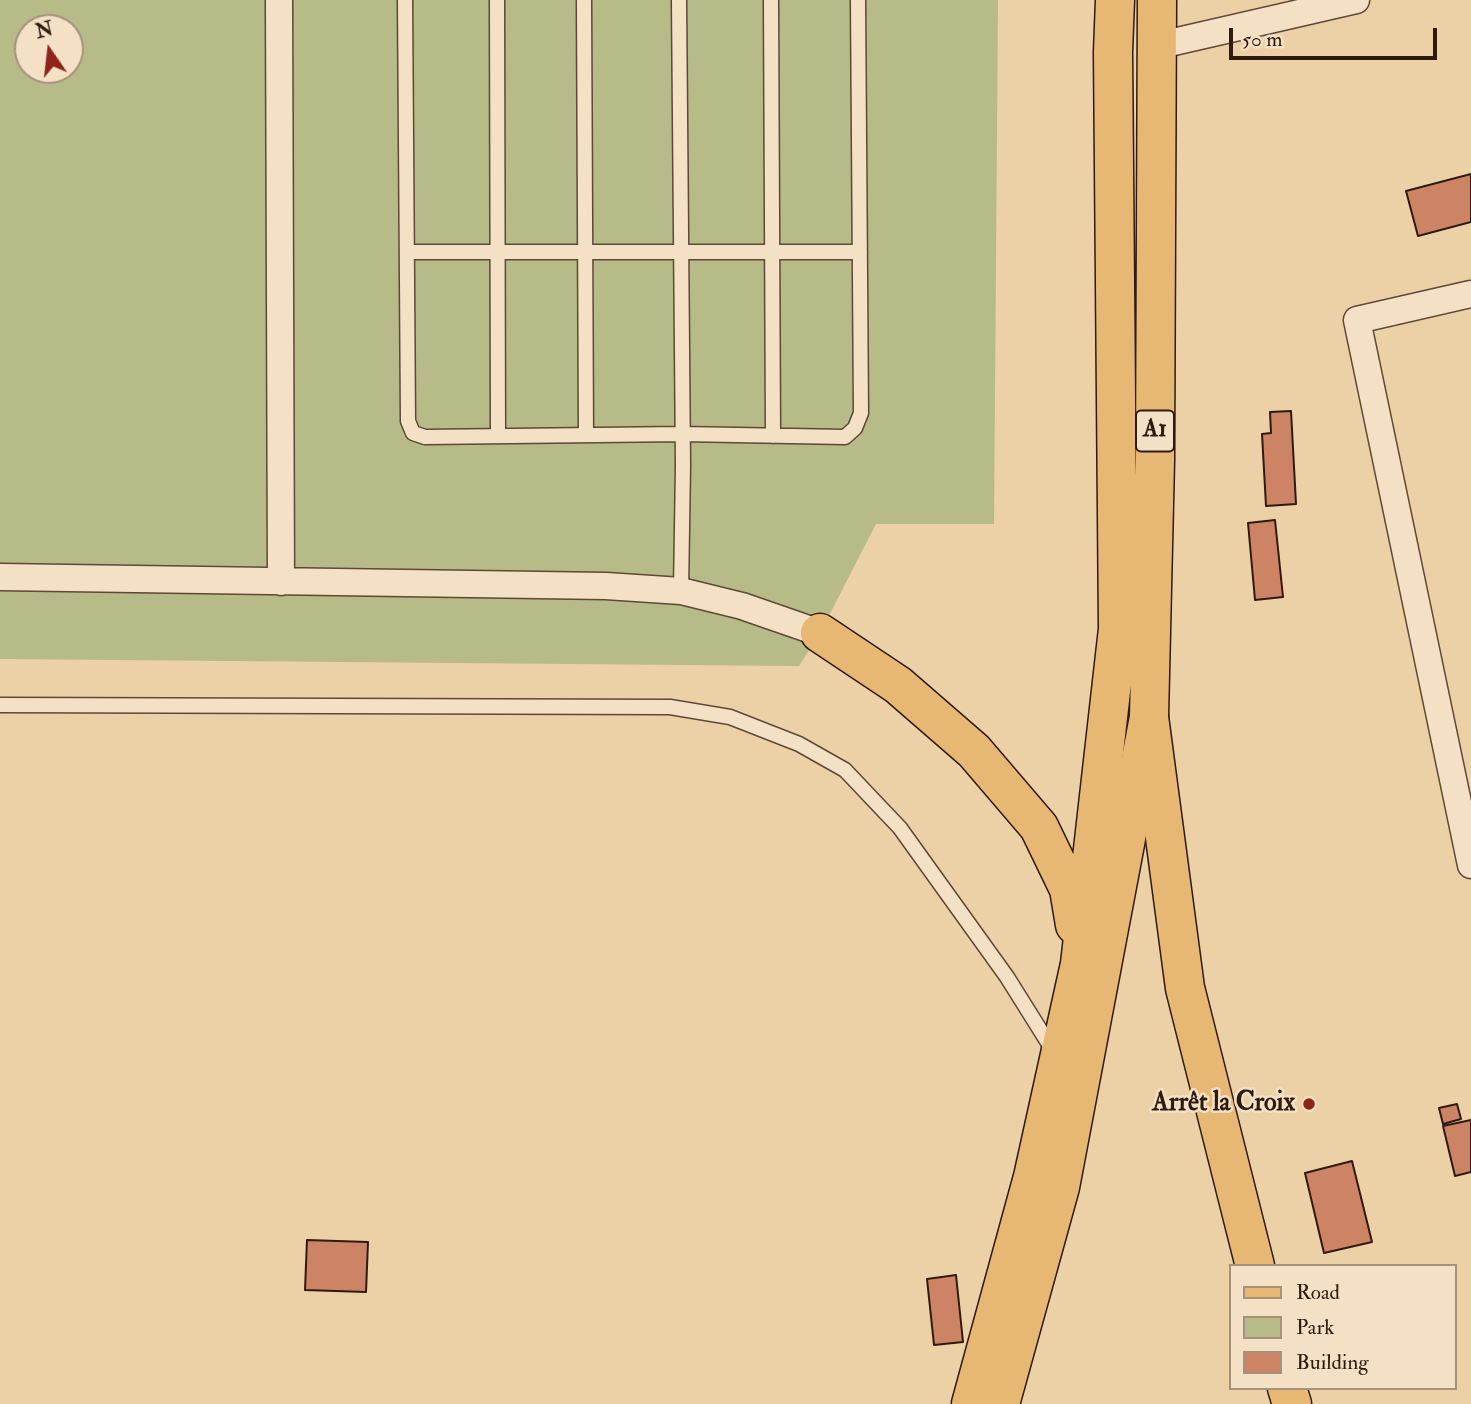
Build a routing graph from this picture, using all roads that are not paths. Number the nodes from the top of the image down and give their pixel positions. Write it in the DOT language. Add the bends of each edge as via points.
graph roads {
  1 [pos="279,0"];
  2 [pos="405,0"];
  3 [pos="497,0"];
  4 [pos="584,0"];
  5 [pos="679,0"];
  6 [pos="771,0"];
  7 [pos="858,0"];
  8 [pos="1115,0"];
  9 [pos="1157,0"];
  10 [pos="1356,0"];
  11 [pos="1156,46"];
  12 [pos="407,251"];
  13 [pos="498,252"];
  14 [pos="585,252"];
  15 [pos="681,252"];
  16 [pos="772,252"];
  17 [pos="860,252"];
  18 [pos="1471,294"];
  19 [pos="586,435"];
  20 [pos="682,435"];
  21 [pos="498,436"];
  22 [pos="773,436"];
  23 [pos="0,577"];
  24 [pos="281,582"];
  25 [pos="681,591"];
  26 [pos="820,633"];
  27 [pos="0,705"];
  28 [pos="1149,717"];
  29 [pos="1471,865"];
  30 [pos="1080,964"];
  31 [pos="1059,1061"];
  32 [pos="1254,1264"];
  33 [pos="971,1404"];
  34 [pos="1000,1404"];
  1 -- 24 [label="street"];
  2 -- 12 [label="lane"];
  3 -- 13 [label="lane"];
  4 -- 14 [label="lane"];
  5 -- 15 [label="lane"];
  6 -- 16 [label="lane"];
  7 -- 17 [label="lane"];
  8 -- 30 [label="main road, A1" via="1118,629"];
  9 -- 11 [label="main road, A1"];
  10 -- 11 [label="street"];
  11 -- 28 [label="main road, A1"];
  12 -- 13 [label="lane"];
  12 -- 21 [label="lane" via="408,421 413,433 425,437"];
  13 -- 14 [label="lane"];
  13 -- 21 [label="lane"];
  14 -- 15 [label="lane"];
  14 -- 19 [label="lane"];
  15 -- 16 [label="lane"];
  15 -- 20 [label="lane"];
  16 -- 17 [label="lane"];
  16 -- 22 [label="lane"];
  17 -- 22 [label="lane" via="861,413 855,428 845,437"];
  18 -- 29 [label="street" via="1357,320"];
  19 -- 20 [label="lane"];
  19 -- 21 [label="lane"];
  20 -- 22 [label="lane"];
  20 -- 25 [label="lane"];
  23 -- 24 [label="street"];
  24 -- 25 [label="street"];
  25 -- 26 [label="street"];
  26 -- 30 [label="main road" via="898,685 974,751 1040,827 1069,889"];
  27 -- 31 [label="lane" via="670,707 730,717 799,744 854,779 908,838 1007,976"];
  28 -- 32 [label="main road, A1" via="1185,988"];
  28 -- 34 [label="main road" via="1060,1187"];
  30 -- 31 [label="main road"];
  31 -- 33 [label="main road" via="1034,1177"];
}
